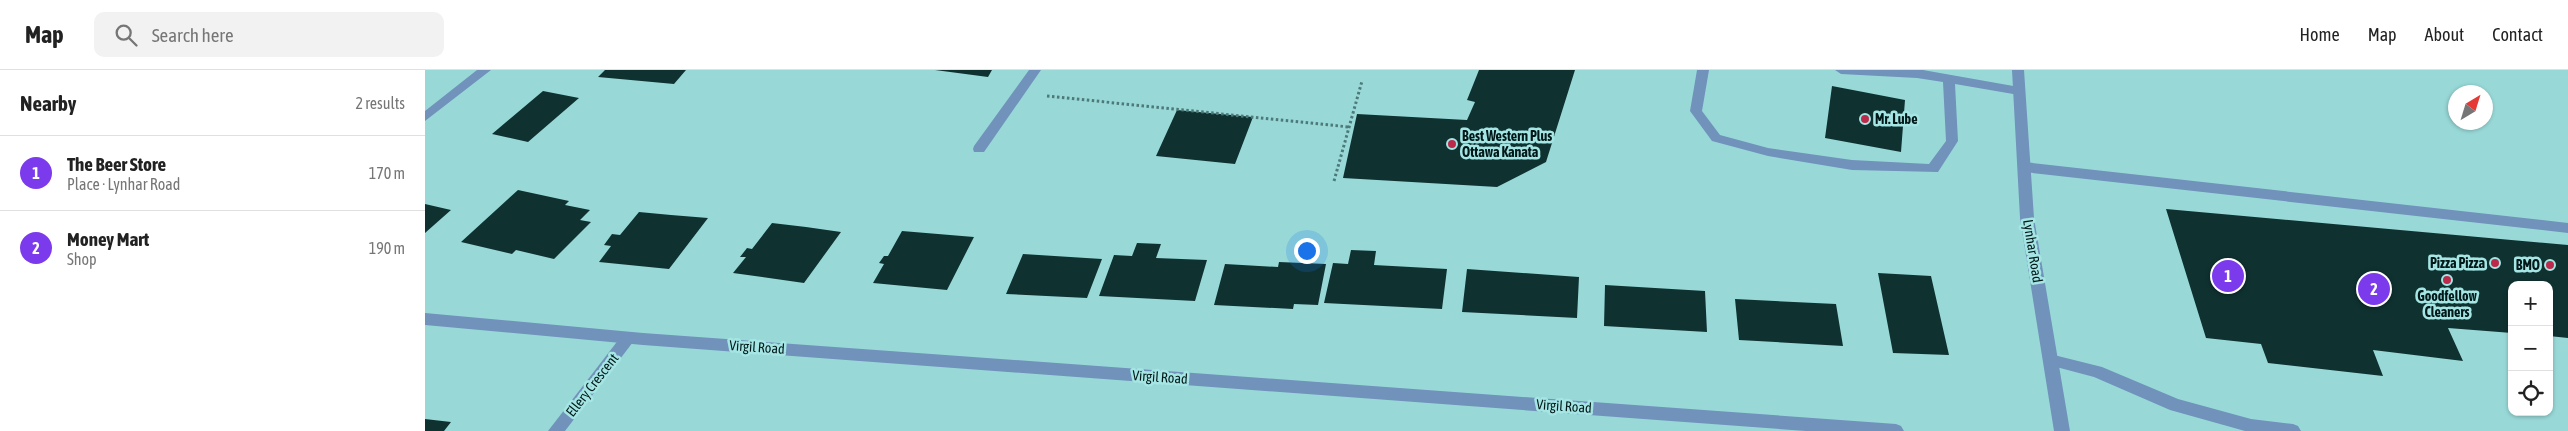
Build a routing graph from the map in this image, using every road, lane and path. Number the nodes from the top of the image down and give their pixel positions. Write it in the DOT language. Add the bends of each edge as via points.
graph roads {
  1 [pos="485,70"];
  2 [pos="1035,70"];
  3 [pos="1703,70"];
  4 [pos="1841,70"];
  5 [pos="2018,70"];
  6 [pos="1917,72"];
  7 [pos="1949,79"];
  8 [pos="1362,81"];
  9 [pos="2019,91"];
  10 [pos="1019,93"];
  11 [pos="425,117"];
  12 [pos="1349,127"];
  13 [pos="979,149"];
  14 [pos="2023,167"];
  15 [pos="1334,181"];
  16 [pos="2568,228"];
  17 [pos="425,319"];
  18 [pos="628,338"];
  19 [pos="2050,360"];
  20 [pos="556,431"];
  21 [pos="1896,431"];
  22 [pos="2062,431"];
  23 [pos="2293,431"];
  1 -- 11 [label="street"];
  2 -- 10 [label="street"];
  3 -- 7 [label="street" via="1696,111 1716,138 1768,152 1852,165 1933,169 1952,141"];
  4 -- 6 [label="street"];
  5 -- 9 [label="street, Lynhar Road"];
  6 -- 7 [label="street"];
  7 -- 9 [label="street"];
  8 -- 12 [label="path"];
  9 -- 14 [label="street, Lynhar Road"];
  10 -- 12 [label="path"];
  10 -- 13 [label="street"];
  12 -- 15 [label="path"];
  14 -- 16 [label="street"];
  14 -- 19 [label="street, Lynhar Road" via="2027,218"];
  17 -- 18 [label="street, Virgil Road"];
  18 -- 20 [label="street, Ellery Crescent"];
  18 -- 21 [label="street, Virgil Road"];
  19 -- 22 [label="street, Lynhar Road"];
  19 -- 23 [label="street" via="2097,371 2175,405 2251,426"];
}
